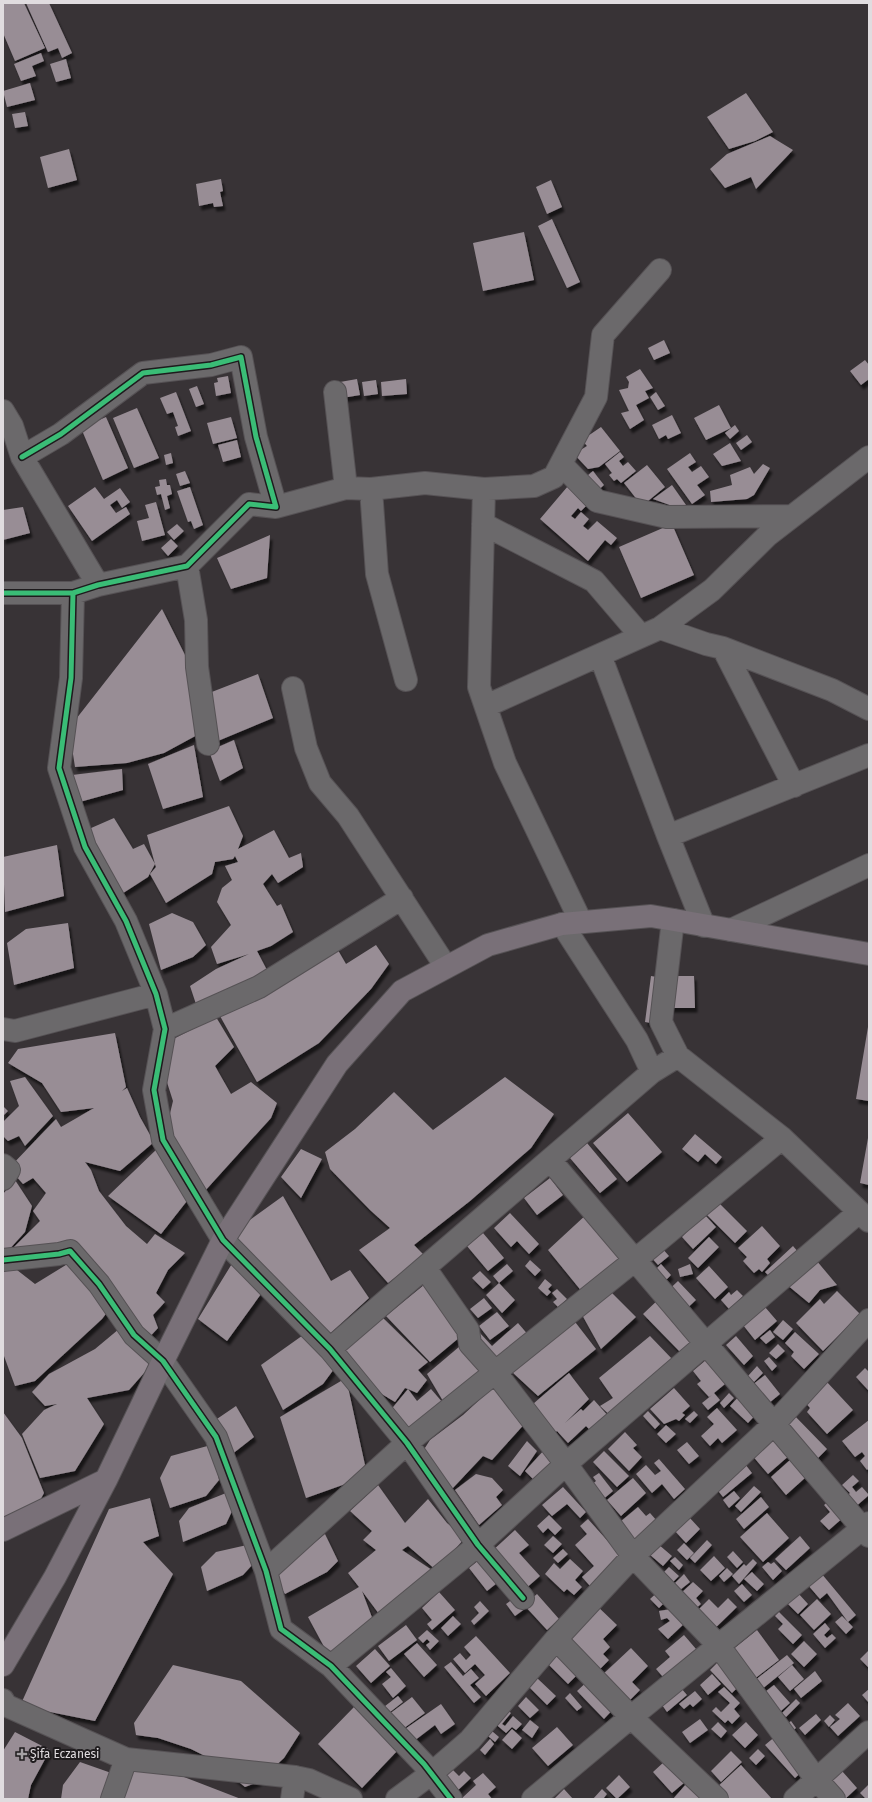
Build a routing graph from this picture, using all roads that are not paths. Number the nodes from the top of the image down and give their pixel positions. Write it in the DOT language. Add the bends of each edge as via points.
graph roads {
  1 [pos="660,270"];
  2 [pos="335,392"];
  3 [pos="3,411"];
  4 [pos="869,457"];
  5 [pos="22,458"];
  6 [pos="562,465"];
  7 [pos="346,488"];
  8 [pos="370,489"];
  9 [pos="484,489"];
  10 [pos="276,507"];
  11 [pos="792,516"];
  12 [pos="483,524"];
  13 [pos="187,566"];
  14 [pos="98,585"];
  15 [pos="3,593"];
  16 [pos="73,593"];
  17 [pos="660,628"];
  18 [pos="641,636"];
  19 [pos="723,648"];
  20 [pos="600,655"];
  21 [pos="406,680"];
  22 [pos="293,688"];
  23 [pos="486,706"];
  24 [pos="869,709"];
  25 [pos="208,744"];
  26 [pos="869,755"];
  27 [pos="794,786"];
  28 [pos="668,836"];
  29 [pos="869,865"];
  30 [pos="402,898"];
  31 [pos="673,920"];
  32 [pos="571,923"];
  33 [pos="704,926"];
  34 [pos="731,930"];
  35 [pos="869,954"];
  36 [pos="446,967"];
  37 [pos="156,994"];
  38 [pos="3,1029"];
  39 [pos="165,1029"];
  40 [pos="678,1056"];
  41 [pos="652,1072"];
  42 [pos="782,1138"];
  43 [pos="550,1160"];
  44 [pos="3,1165"];
  45 [pos="3,1179"];
  46 [pos="864,1216"];
  47 [pos="223,1240"];
  48 [pos="3,1260"];
  49 [pos="635,1260"];
  50 [pos="425,1268"];
  51 [pos="869,1320"];
  52 [pos="706,1344"];
  53 [pos="330,1349"];
  54 [pos="163,1361"];
  55 [pos="496,1373"];
  56 [pos="774,1424"];
  57 [pos="407,1443"];
  58 [pos="566,1464"];
  59 [pos="106,1480"];
  60 [pos="3,1530"];
  61 [pos="867,1530"];
  62 [pos="478,1545"];
  63 [pos="633,1556"];
  64 [pos="266,1571"];
  65 [pos="523,1598"];
  66 [pos="556,1639"];
  67 [pos="719,1646"];
  68 [pos="3,1665"];
  69 [pos="331,1666"];
  70 [pos="4,1707"];
  71 [pos="631,1717"];
  72 [pos="869,1732"];
  73 [pos="126,1759"];
  74 [pos="432,1773"];
  75 [pos="295,1777"];
  76 [pos="816,1779"];
  77 [pos="112,1799"];
  78 [pos="292,1799"];
  79 [pos="351,1799"];
  80 [pos="397,1799"];
  81 [pos="451,1799"];
  82 [pos="533,1799"];
  83 [pos="717,1799"];
  84 [pos="795,1799"];
  85 [pos="834,1799"];
  1 -- 6 [label="street" via="603,335 596,397"];
  2 -- 7 [label="street"];
  3 -- 5 [label="street" via="12,426"];
  4 -- 11 [label="street"];
  5 -- 10 [label="street" via="61,434 143,373 211,365 241,357 256,437"];
  5 -- 14 [label="street"];
  6 -- 9 [label="street" via="554,477 534,486"];
  6 -- 11 [label="street" via="597,501 667,517"];
  7 -- 8 [label="street"];
  7 -- 10 [label="street"];
  8 -- 9 [label="street" via="425,483"];
  8 -- 21 [label="street" via="377,574"];
  9 -- 12 [label="street"];
  10 -- 13 [label="street" via="250,504"];
  11 -- 17 [label="street" via="768,535 712,590"];
  12 -- 18 [label="street" via="594,582"];
  12 -- 23 [label="street" via="479,687"];
  13 -- 14 [label="street"];
  13 -- 25 [label="street" via="196,620 197,667"];
  14 -- 16 [label="street"];
  15 -- 16 [label="street"];
  16 -- 37 [label="street" via="72,678 59,768 85,847 126,921"];
  17 -- 18 [label="street"];
  17 -- 19 [label="street"];
  18 -- 20 [label="street"];
  19 -- 24 [label="street" via="832,690"];
  19 -- 27 [label="street"];
  20 -- 23 [label="street"];
  20 -- 28 [label="street"];
  22 -- 30 [label="street" via="306,748 320,783 348,816"];
  23 -- 32 [label="street" via="505,763"];
  26 -- 27 [label="street"];
  27 -- 28 [label="street"];
  28 -- 33 [label="street"];
  29 -- 34 [label="street"];
  30 -- 36 [label="street"];
  30 -- 39 [label="street" via="259,987"];
  31 -- 32 [label="main road" via="651,916"];
  31 -- 33 [label="main road"];
  31 -- 40 [label="street" via="661,1022"];
  32 -- 36 [label="main road" via="488,945"];
  32 -- 41 [label="street" via="637,1040"];
  33 -- 34 [label="main road"];
  34 -- 35 [label="main road"];
  36 -- 47 [label="main road" via="402,991 337,1064"];
  37 -- 38 [label="street" via="14,1031"];
  37 -- 39 [label="street"];
  39 -- 47 [label="street" via="154,1090 163,1140"];
  40 -- 41 [label="street"];
  40 -- 42 [label="street"];
  41 -- 43 [label="street"];
  42 -- 46 [label="street"];
  42 -- 49 [label="street"];
  43 -- 49 [label="street"];
  43 -- 50 [label="street"];
  44 -- 45 [label="street" via="9,1170"];
  46 -- 52 [label="street"];
  47 -- 53 [label="street"];
  47 -- 54 [label="main road"];
  48 -- 54 [label="street" via="70,1251 99,1284 134,1334"];
  49 -- 52 [label="street"];
  49 -- 55 [label="street"];
  50 -- 53 [label="street"];
  50 -- 55 [label="street" via="468,1330 470,1344"];
  51 -- 56 [label="street"];
  52 -- 56 [label="street"];
  52 -- 58 [label="street"];
  53 -- 57 [label="street"];
  54 -- 59 [label="main road"];
  54 -- 64 [label="street" via="216,1437"];
  55 -- 57 [label="street"];
  55 -- 58 [label="street"];
  56 -- 61 [label="street"];
  56 -- 63 [label="street"];
  57 -- 62 [label="street"];
  57 -- 64 [label="street"];
  58 -- 62 [label="street"];
  58 -- 63 [label="street"];
  59 -- 60 [label="main road"];
  59 -- 68 [label="main road" via="55,1577"];
  61 -- 67 [label="street"];
  62 -- 65 [label="street"];
  62 -- 69 [label="street"];
  63 -- 66 [label="street"];
  63 -- 67 [label="street"];
  64 -- 69 [label="street" via="281,1629"];
  66 -- 71 [label="street"];
  66 -- 74 [label="street" via="470,1740"];
  67 -- 71 [label="street"];
  67 -- 76 [label="street"];
  69 -- 74 [label="street"];
  70 -- 73 [label="street"];
  71 -- 82 [label="street"];
  71 -- 83 [label="street"];
  72 -- 76 [label="street"];
  73 -- 75 [label="street"];
  73 -- 77 [label="street"];
  74 -- 80 [label="street"];
  74 -- 81 [label="street"];
  75 -- 78 [label="street"];
  75 -- 79 [label="street" via="309,1780"];
  76 -- 84 [label="street"];
  76 -- 85 [label="street"];
}
